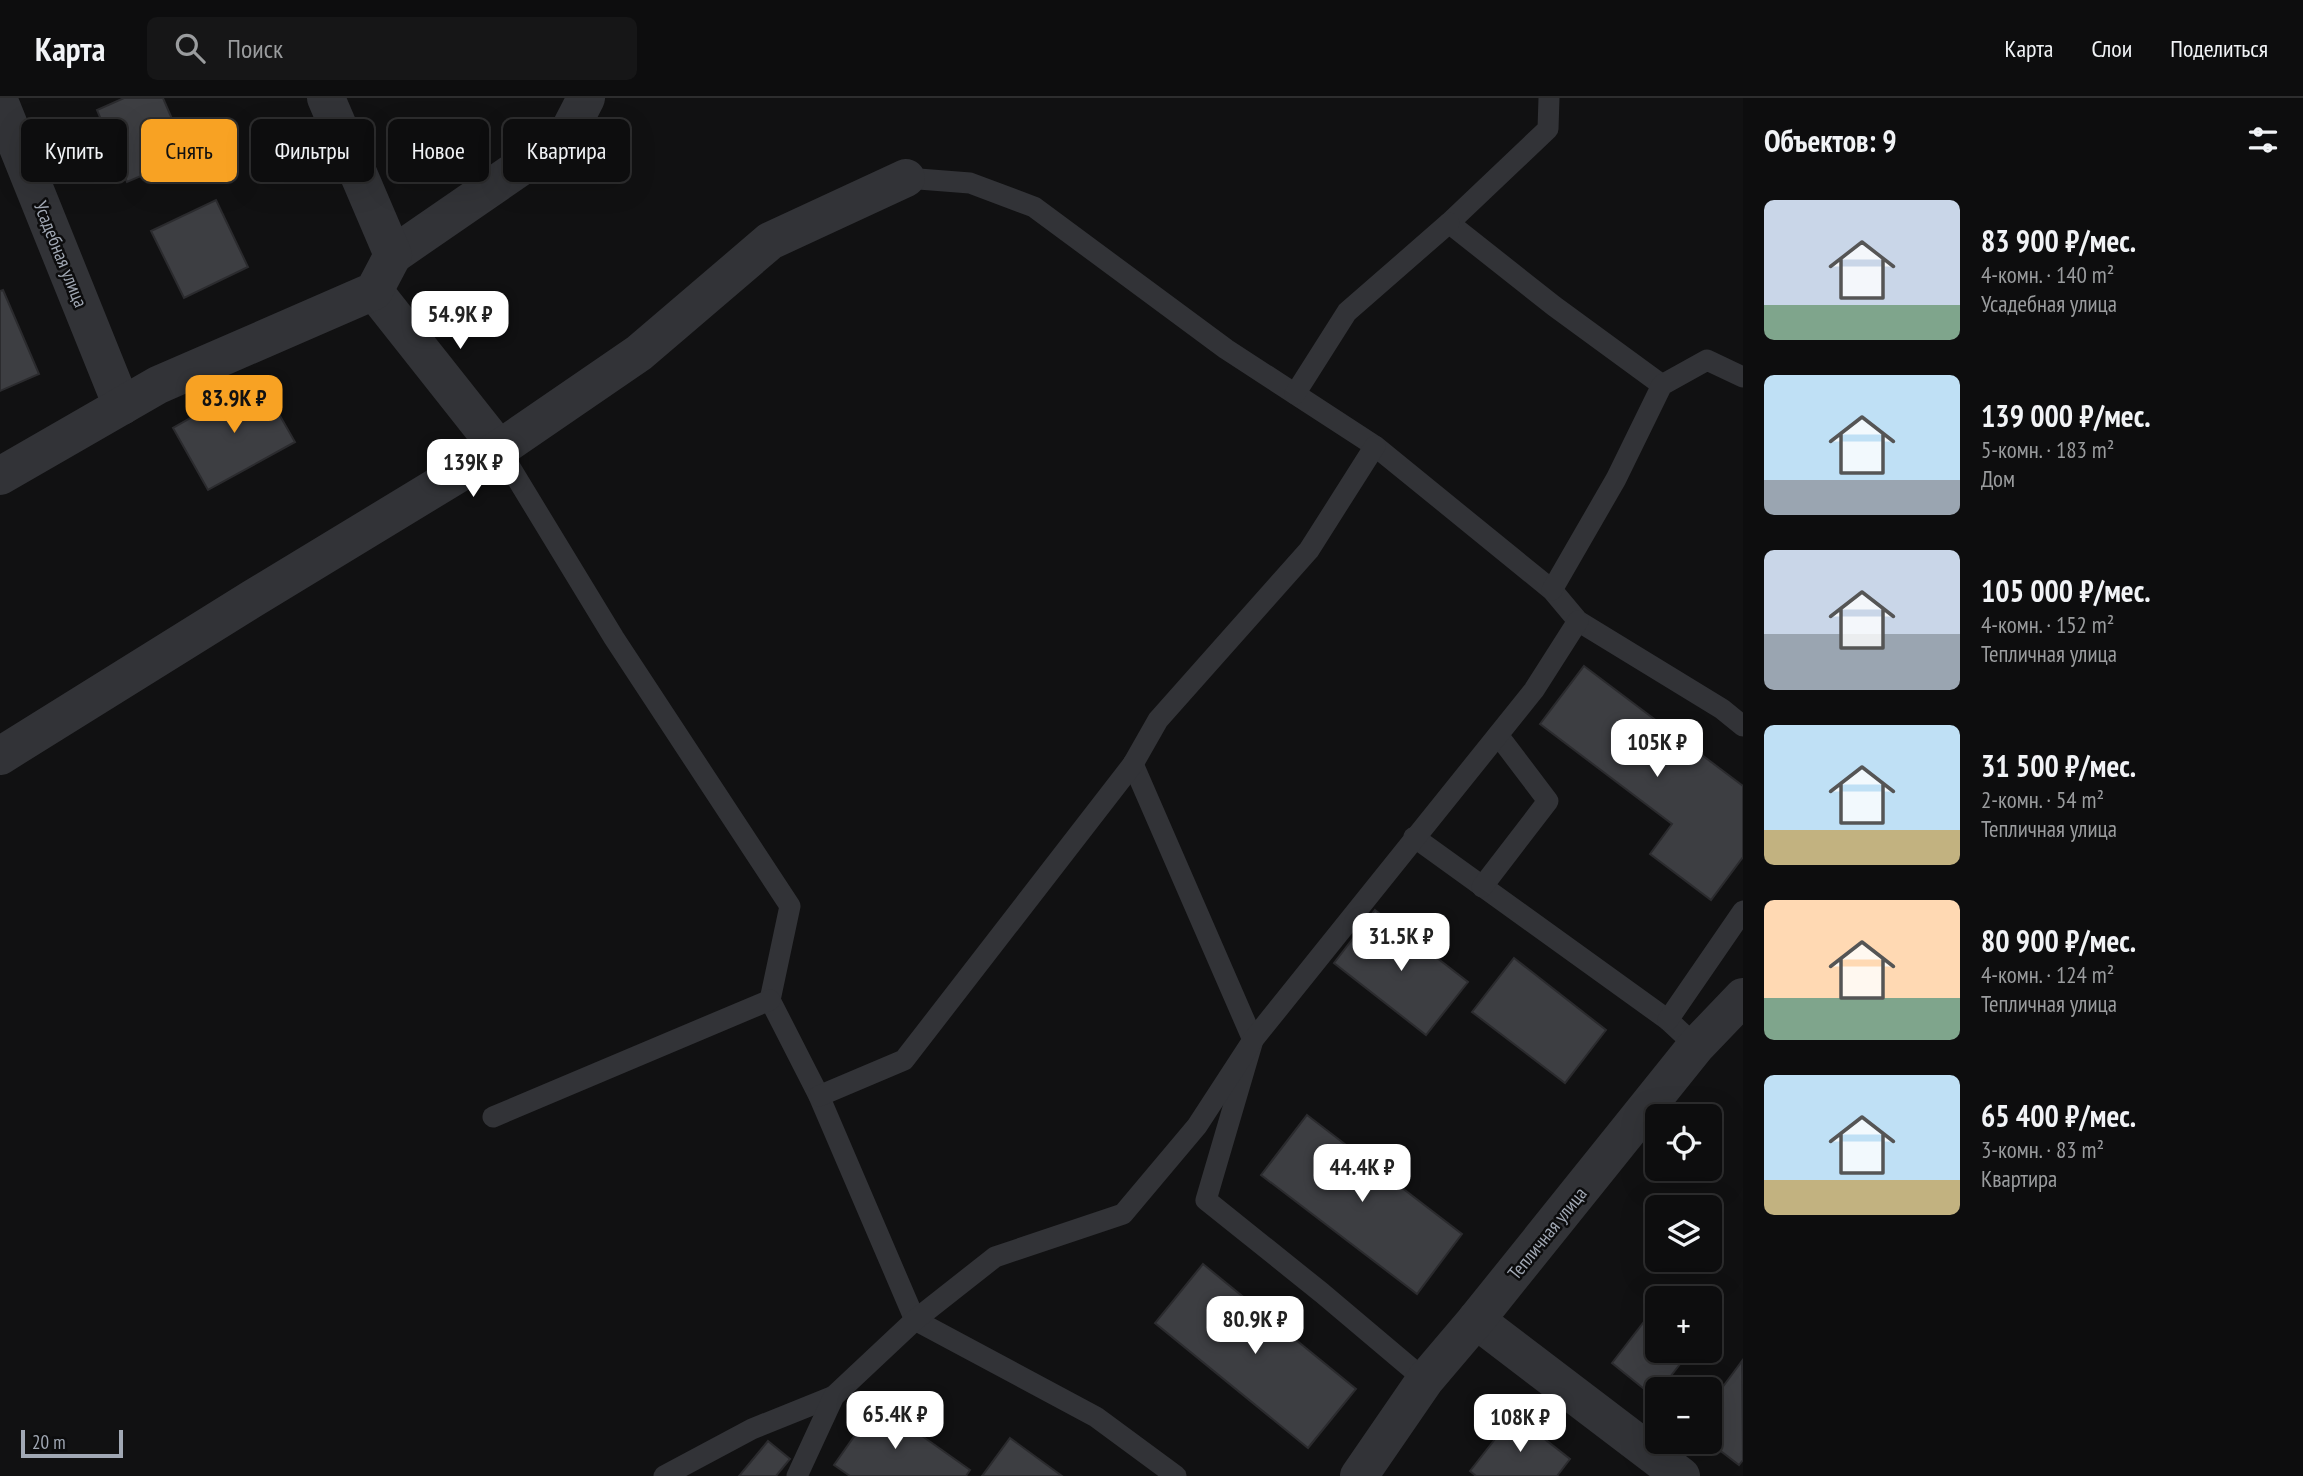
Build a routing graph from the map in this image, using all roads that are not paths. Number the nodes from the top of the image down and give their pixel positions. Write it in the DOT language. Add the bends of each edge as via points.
graph roads {
  1 [pos="326,98"];
  2 [pos="586,98"];
  3 [pos="1549,98"];
  4 [pos="0,103"];
  5 [pos="906,178"];
  6 [pos="1449,223"];
  7 [pos="393,255"];
  8 [pos="374,291"];
  9 [pos="1743,377"];
  10 [pos="1662,385"];
  11 [pos="1296,394"];
  12 [pos="122,406"];
  13 [pos="1375,446"];
  14 [pos="499,449"];
  15 [pos="0,476"];
  16 [pos="1552,590"];
  17 [pos="1578,621"];
  18 [pos="1743,726"];
  19 [pos="1498,735"];
  20 [pos="0,756"];
  21 [pos="1133,764"];
  22 [pos="1414,837"];
  23 [pos="1482,887"];
  24 [pos="1743,911"];
  25 [pos="1743,997"];
  26 [pos="770,1000"];
  27 [pos="1668,1020"];
  28 [pos="1253,1040"];
  29 [pos="1696,1046"];
  30 [pos="819,1096"];
  31 [pos="494,1117"];
  32 [pos="915,1320"];
  33 [pos="1476,1320"];
  34 [pos="1425,1380"];
  35 [pos="834,1396"];
  36 [pos="664,1476"];
  37 [pos="797,1476"];
  38 [pos="1176,1476"];
  39 [pos="1359,1476"];
  40 [pos="1681,1476"];
  1 -- 7 [label="street"];
  2 -- 7 [label="street" via="567,135"];
  3 -- 6 [label="lane" via="1548,129"];
  4 -- 12 [label="street, Усадебная улица"];
  5 -- 11 [label="lane" via="970,183 1034,206 1226,349"];
  5 -- 14 [label="street" via="770,241 639,353"];
  6 -- 10 [label="lane"];
  6 -- 11 [label="lane" via="1347,312"];
  7 -- 8 [label="street"];
  8 -- 12 [label="street" via="158,385"];
  8 -- 14 [label="street"];
  9 -- 10 [label="lane" via="1707,360"];
  10 -- 16 [label="lane" via="1616,479"];
  11 -- 13 [label="lane"];
  12 -- 15 [label="street"];
  13 -- 16 [label="lane"];
  13 -- 21 [label="lane" via="1309,550 1158,720"];
  14 -- 20 [label="street"];
  14 -- 26 [label="lane" via="614,638 790,906"];
  16 -- 17 [label="lane"];
  17 -- 18 [label="lane"];
  17 -- 19 [label="lane" via="1534,690"];
  19 -- 22 [label="lane"];
  19 -- 23 [label="lane" via="1548,801"];
  21 -- 28 [label="lane"];
  21 -- 30 [label="lane" via="904,1060"];
  22 -- 23 [label="lane"];
  22 -- 28 [label="lane"];
  23 -- 27 [label="lane"];
  24 -- 27 [label="lane"];
  25 -- 29 [label="street, Тепличная улица"];
  26 -- 30 [label="lane"];
  26 -- 31 [label="lane"];
  27 -- 29 [label="lane"];
  28 -- 32 [label="lane" via="1197,1126 1123,1214 995,1257"];
  28 -- 34 [label="lane" via="1206,1200"];
  29 -- 33 [label="street, Тепличная улица"];
  30 -- 32 [label="lane"];
  32 -- 35 [label="lane"];
  32 -- 38 [label="lane" via="1096,1417"];
  33 -- 34 [label="street, Тепличная улица"];
  33 -- 40 [label="street"];
  34 -- 39 [label="street, Тепличная улица"];
  35 -- 36 [label="lane" via="752,1429"];
  35 -- 37 [label="lane"];
}
